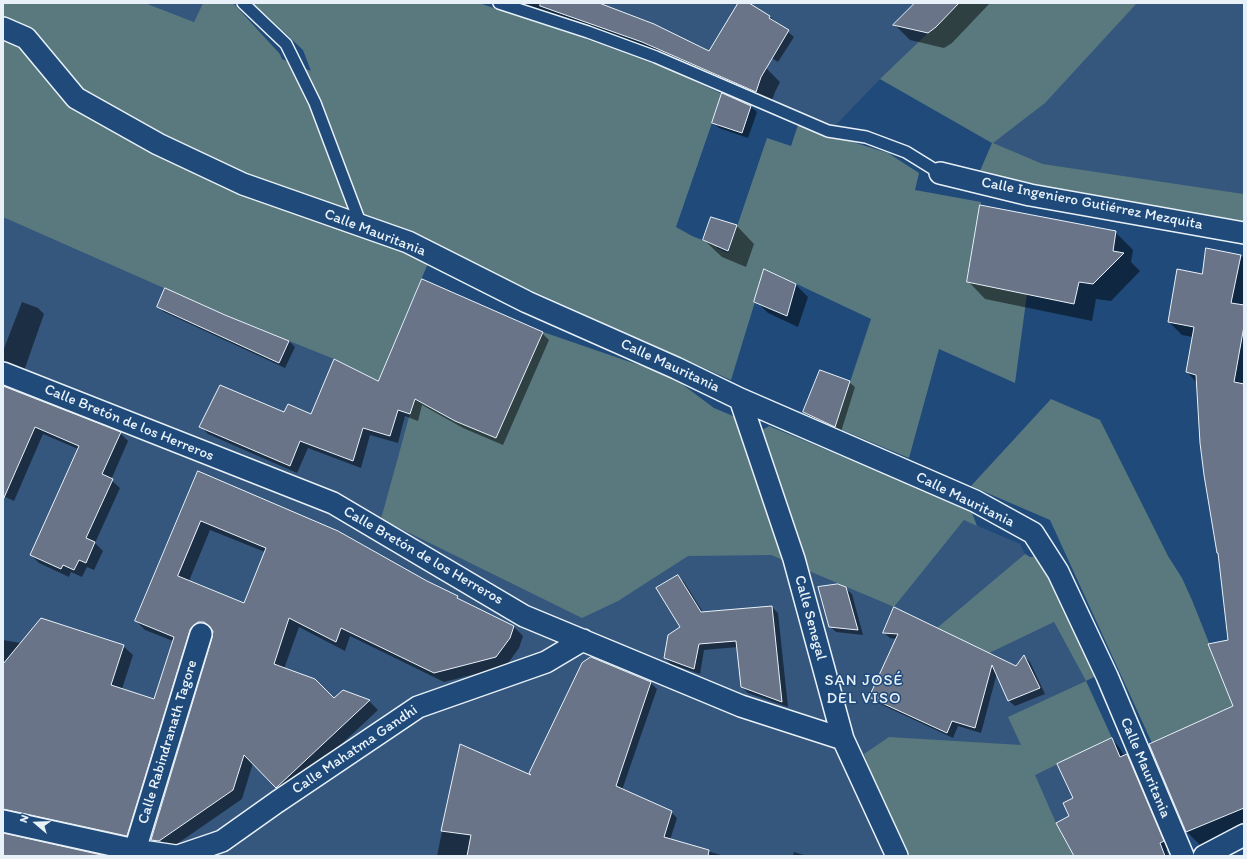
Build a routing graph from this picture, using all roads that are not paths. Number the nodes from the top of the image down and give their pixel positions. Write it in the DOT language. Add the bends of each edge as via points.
graph roads {
  1 [pos="243,3"];
  2 [pos="499,3"];
  3 [pos="3,28"];
  4 [pos="940,173"];
  5 [pos="360,225"];
  6 [pos="1244,233"];
  7 [pos="3,373"];
  8 [pos="740,399"];
  9 [pos="201,634"];
  10 [pos="583,640"];
  11 [pos="843,739"];
  12 [pos="3,820"];
  13 [pos="1244,835"];
  14 [pos="135,850"];
  15 [pos="177,856"];
  16 [pos="897,856"];
  17 [pos="1183,856"];
  18 [pos="1204,856"];
  1 -- 5 [label="lane" via="286,44 315,103"];
  2 -- 4 [label="lane" via="656,57 828,131 866,137 906,152"];
  3 -- 5 [label="street, Calle Mauritania" via="26,38 76,98 158,144 243,184"];
  4 -- 6 [label="street, Calle Ingeniero Gutiérrez Mezquita" via="1030,195"];
  5 -- 8 [label="street, Calle Mauritania" via="408,242 527,302"];
  7 -- 10 [label="street, Calle Bretón de los Herreros" via="333,503 524,616"];
  8 -- 11 [label="street, Calle Senegal" via="794,559"];
  8 -- 17 [label="street, Calle Mauritania" via="975,501 1033,533 1058,572 1104,669"];
  9 -- 14 [label="street, Calle Rabindranath Tagore"];
  10 -- 11 [label="street, Calle Bretón de los Herreros" via="741,706"];
  10 -- 15 [label="street, Calle Mahatma Gandhi" via="546,662 418,707 222,841"];
  11 -- 16 [label="street, Calle Senegal"];
  12 -- 14 [label="street"];
  13 -- 18 [label="street"];
  14 -- 15 [label="street"];
}
